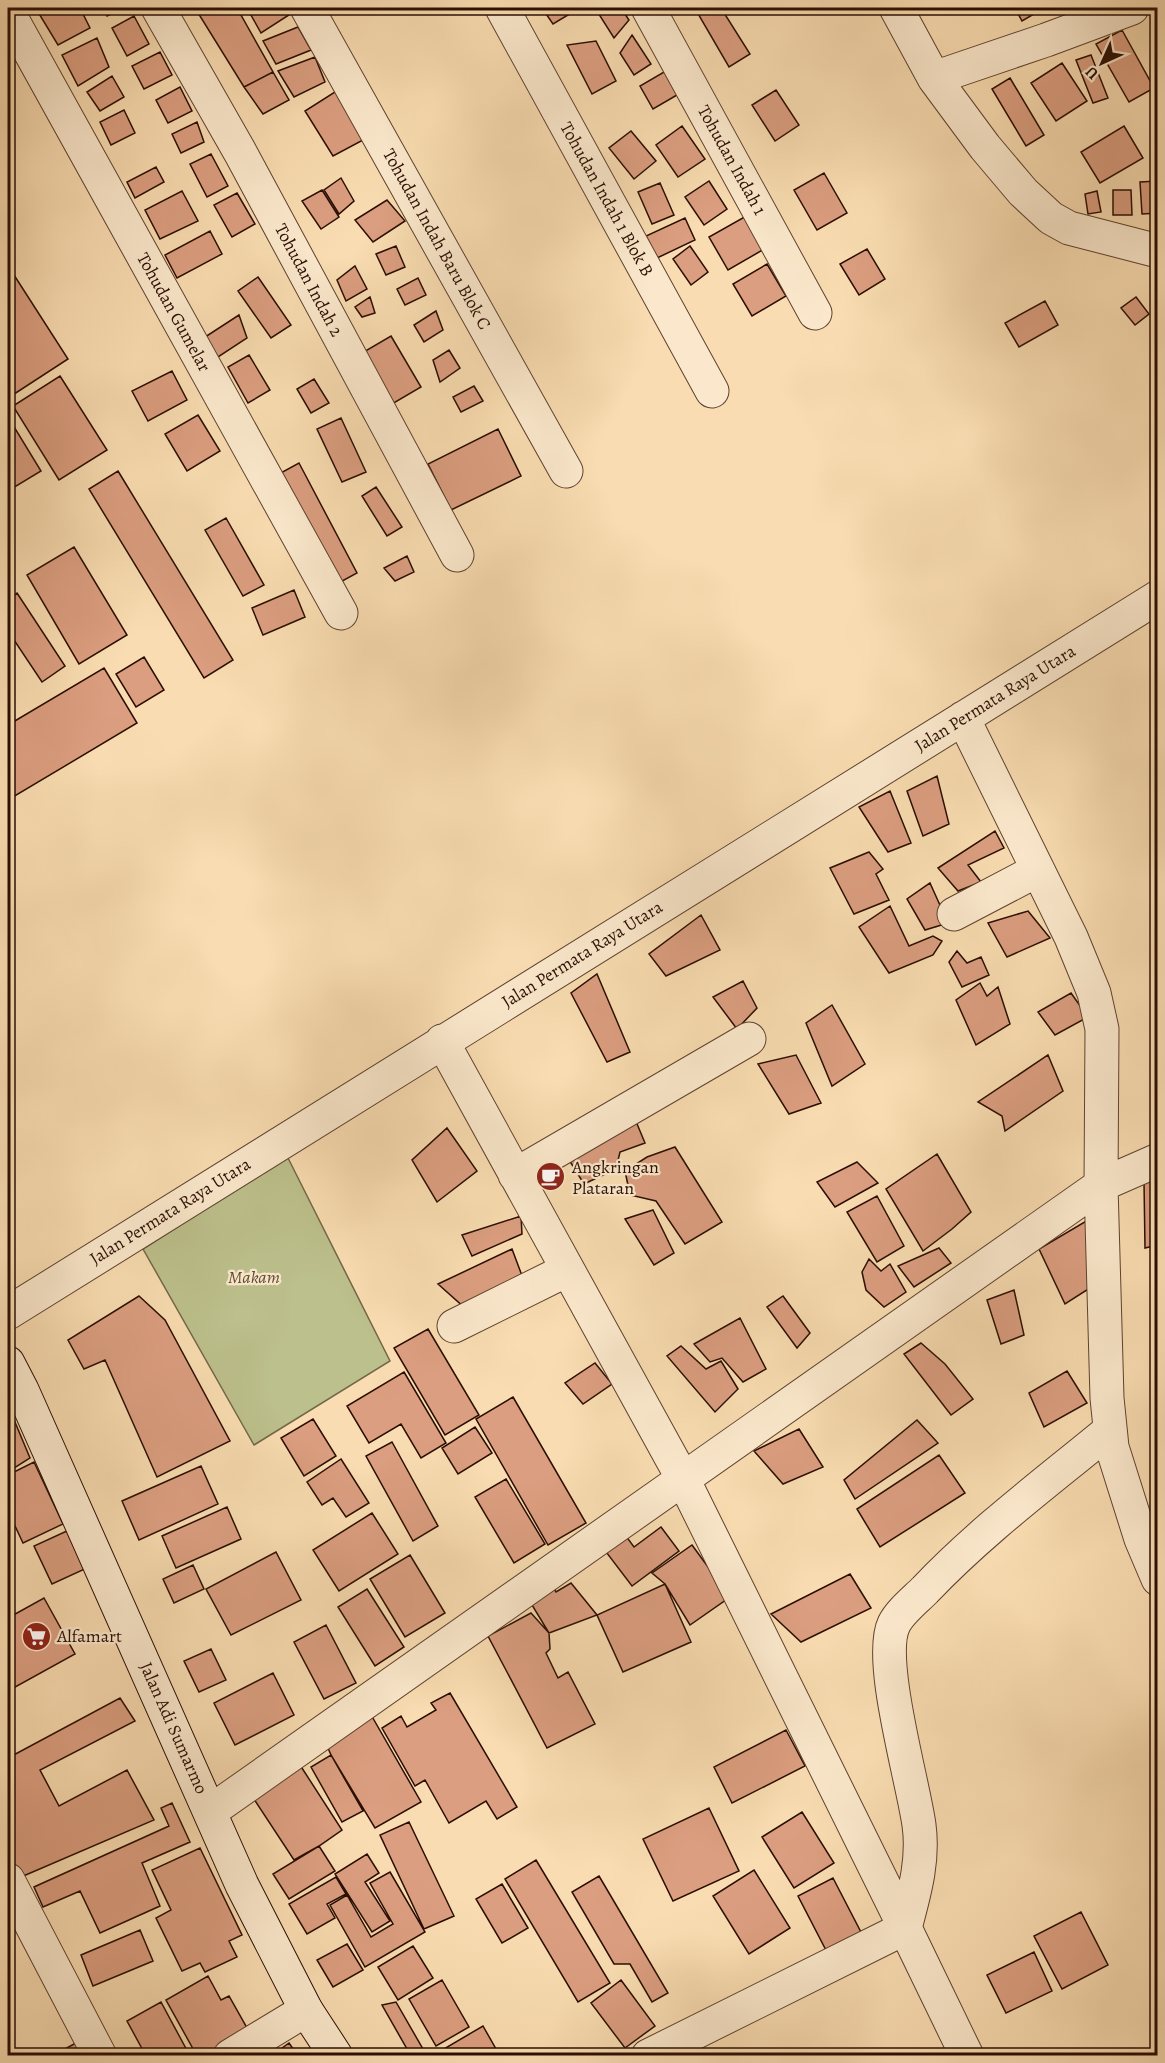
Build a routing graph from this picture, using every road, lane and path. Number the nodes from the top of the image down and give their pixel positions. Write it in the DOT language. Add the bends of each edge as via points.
graph roads {
  1 [pos="158,8"];
  2 [pos="307,8"];
  3 [pos="502,8"];
  4 [pos="648,8"];
  5 [pos="896,8"];
  6 [pos="1132,8"];
  7 [pos="8,12"];
  8 [pos="934,78"];
  9 [pos="1158,251"];
  10 [pos="815,313"];
  11 [pos="712,392"];
  12 [pos="566,471"];
  13 [pos="457,555"];
  14 [pos="1158,597"];
  15 [pos="341,613"];
  16 [pos="963,718"];
  17 [pos="1038,870"];
  18 [pos="954,914"];
  19 [pos="749,1039"];
  20 [pos="442,1041"];
  21 [pos="1158,1160"];
  22 [pos="515,1175"];
  23 [pos="1101,1185"];
  24 [pos="567,1270"];
  25 [pos="8,1313"];
  26 [pos="454,1326"];
  27 [pos="12,1384"];
  28 [pos="1110,1430"];
  29 [pos="683,1479"];
  30 [pos="1158,1579"];
  31 [pos="211,1811"];
  32 [pos="8,1880"];
  33 [pos="905,1928"];
  34 [pos="306,2010"];
  35 [pos="100,2055"];
  36 [pos="230,2055"];
  37 [pos="336,2055"];
  38 [pos="648,2055"];
  39 [pos="967,2055"];
  1 -- 13 [label="street, Tohudan Indah 2"];
  2 -- 12 [label="street, Tohudan Indah Baru Blok C"];
  3 -- 11 [label="street, Tohudan Indah 1 Blok B"];
  4 -- 10 [label="street, Tohudan Indah 1"];
  5 -- 8 [label="street"];
  6 -- 8 [label="street"];
  7 -- 15 [label="street, Tohudan Gumelar"];
  8 -- 9 [label="street" via="985,147 1051,218 1069,228"];
  14 -- 16 [label="street, Jalan Permata Raya Utara"];
  16 -- 17 [label="street"];
  16 -- 20 [label="street, Jalan Permata Raya Utara"];
  17 -- 18 [label="street"];
  17 -- 23 [label="street" via="1094,993 1102,1029"];
  19 -- 22 [label="street"];
  20 -- 22 [label="street"];
  20 -- 25 [label="street, Jalan Permata Raya Utara"];
  21 -- 23 [label="street"];
  22 -- 24 [label="street"];
  23 -- 28 [label="street"];
  23 -- 29 [label="street"];
  24 -- 26 [label="street"];
  24 -- 29 [label="street"];
  27 -- 31 [label="street, Jalan Adi Sumarmo"];
  28 -- 30 [label="street" via="1141,1539"];
  28 -- 33 [label="street" via="958,1556 895,1622 889,1651 919,1827 917,1884"];
  29 -- 31 [label="street"];
  29 -- 33 [label="street"];
  31 -- 34 [label="street, Jalan Adi Sumarmo" via="242,1885"];
  32 -- 35 [label="street"];
  33 -- 38 [label="street"];
  33 -- 39 [label="street"];
  34 -- 36 [label="street"];
  34 -- 37 [label="street, Jalan Adi Sumarmo"];
}
